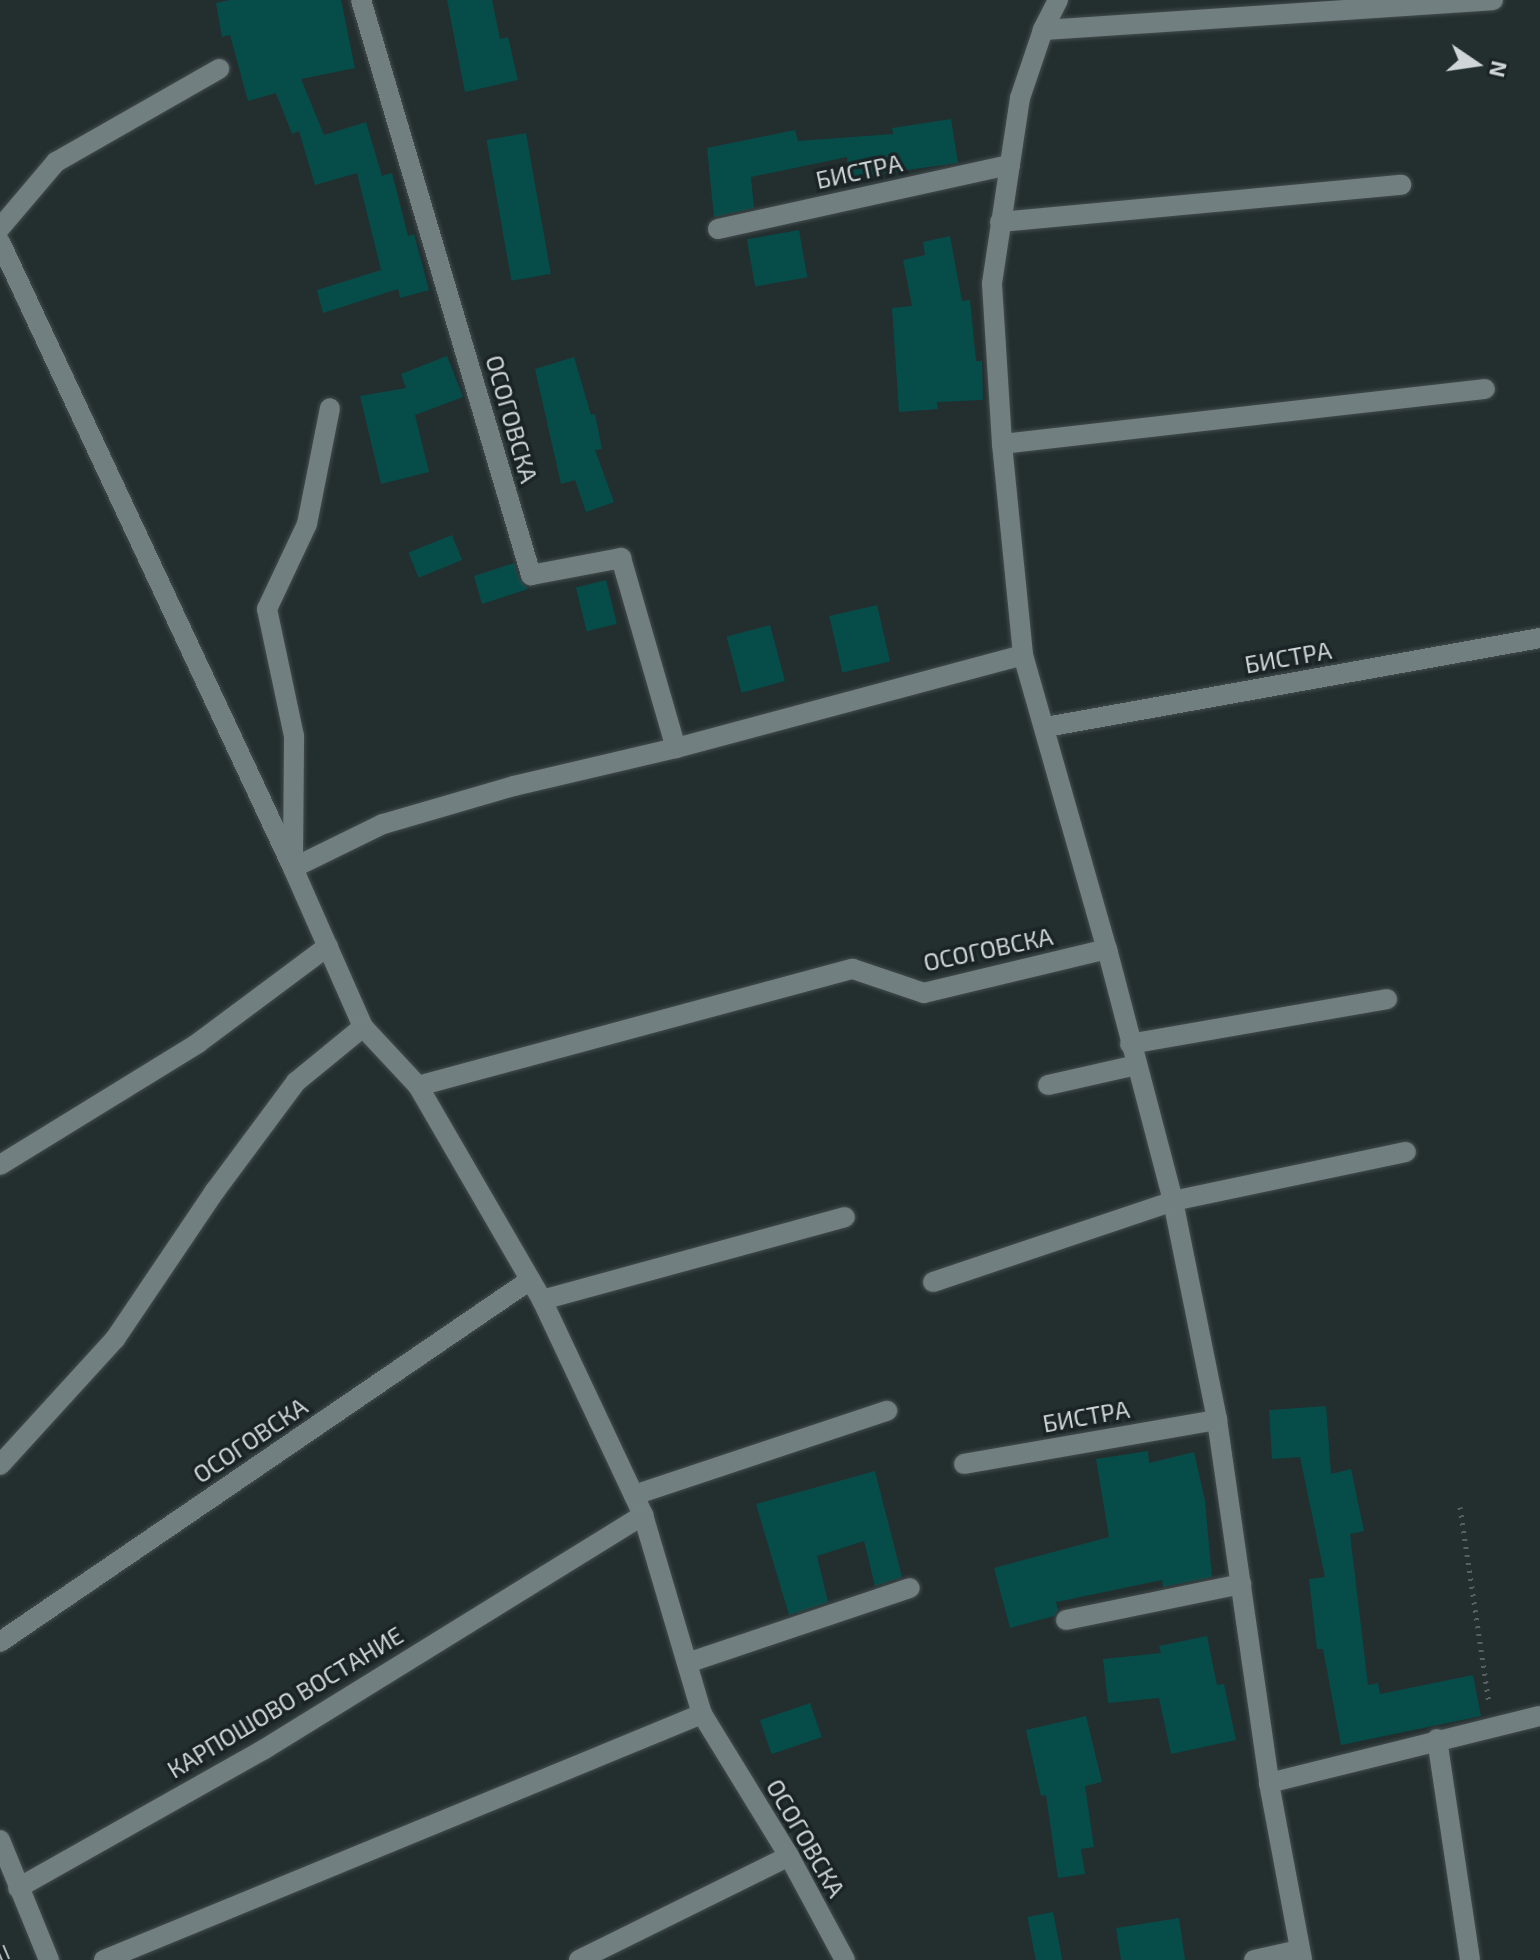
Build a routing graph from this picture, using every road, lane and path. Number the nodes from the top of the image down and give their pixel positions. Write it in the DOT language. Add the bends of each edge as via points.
graph roads {
  1 [pos="361,0"];
  2 [pos="1058,0"];
  3 [pos="1493,0"];
  4 [pos="1043,30"];
  5 [pos="219,69"];
  6 [pos="1010,165"];
  7 [pos="1401,185"];
  8 [pos="1000,222"];
  9 [pos="0,228"];
  10 [pos="718,229"];
  11 [pos="0,242"];
  12 [pos="1485,389"];
  13 [pos="330,408"];
  14 [pos="1002,444"];
  15 [pos="1540,638"];
  16 [pos="1023,655"];
  17 [pos="1046,727"];
  18 [pos="676,748"];
  19 [pos="293,868"];
  20 [pos="328,946"];
  21 [pos="1107,949"];
  22 [pos="1387,999"];
  23 [pos="363,1027"];
  24 [pos="1130,1044"];
  25 [pos="1137,1065"];
  26 [pos="1048,1085"];
  27 [pos="418,1086"];
  28 [pos="1406,1152"];
  29 [pos="0,1165"];
  30 [pos="1173,1201"];
  31 [pos="845,1217"];
  32 [pos="530,1280"];
  33 [pos="933,1282"];
  34 [pos="542,1300"];
  35 [pos="887,1411"];
  36 [pos="1217,1420"];
  37 [pos="964,1464"];
  38 [pos="0,1465"];
  39 [pos="634,1495"];
  40 [pos="1460,1507"];
  41 [pos="643,1515"];
  42 [pos="1241,1584"];
  43 [pos="910,1588"];
  44 [pos="1066,1620"];
  45 [pos="0,1642"];
  46 [pos="687,1663"];
  47 [pos="702,1714"];
  48 [pos="1540,1716"];
  49 [pos="1492,1727"];
  50 [pos="1437,1739"];
  51 [pos="1269,1783"];
  52 [pos="0,1840"];
  53 [pos="789,1856"];
  54 [pos="18,1888"];
  55 [pos="1300,1955"];
  56 [pos="836,1958"];
  57 [pos="49,1960"];
  58 [pos="104,1960"];
  59 [pos="579,1960"];
  60 [pos="1254,1960"];
  61 [pos="1470,1960"];
  1 -- 18 [label="street, ОСОГОВСКА" via="531,575 621,558"];
  2 -- 4 [label="street"];
  3 -- 4 [label="street"];
  4 -- 6 [label="street" via="1020,98"];
  5 -- 9 [label="street" via="56,162"];
  6 -- 8 [label="street"];
  6 -- 10 [label="street, БИСТРА"];
  7 -- 8 [label="street"];
  8 -- 14 [label="street" via="992,284"];
  11 -- 19 [label="street, ОСОГОВСКА"];
  12 -- 14 [label="street"];
  13 -- 19 [label="street, ОСОГОВСКА" via="307,524 267,609 294,736"];
  14 -- 16 [label="street"];
  15 -- 17 [label="street, БИСТРА"];
  16 -- 17 [label="street"];
  16 -- 18 [label="street"];
  17 -- 21 [label="street"];
  18 -- 19 [label="street" via="383,824"];
  19 -- 20 [label="street, ОСОГОВСКА"];
  20 -- 23 [label="street, ОСОГОВСКА"];
  20 -- 29 [label="street" via="198,1043"];
  21 -- 24 [label="street"];
  21 -- 27 [label="street, ОСОГОВСКА" via="924,993 853,969"];
  22 -- 24 [label="street"];
  23 -- 27 [label="street, ОСОГОВСКА"];
  23 -- 38 [label="street" via="296,1082 115,1339"];
  24 -- 25 [label="street"];
  25 -- 26 [label="street"];
  25 -- 30 [label="street"];
  27 -- 32 [label="street, ОСОГОВСКА"];
  28 -- 30 [label="street"];
  30 -- 33 [label="street"];
  30 -- 36 [label="street"];
  31 -- 34 [label="street"];
  32 -- 34 [label="street, ОСОГОВСКА"];
  32 -- 45 [label="street, ОСОГОВСКА"];
  34 -- 39 [label="street, ОСОГОВСКА"];
  35 -- 39 [label="street"];
  36 -- 37 [label="street, БИСТРА"];
  36 -- 42 [label="street"];
  39 -- 41 [label="street, ОСОГОВСКА"];
  40 -- 49 [label="path"];
  41 -- 46 [label="street, ОСОГОВСКА"];
  41 -- 54 [label="street, КАРПОШОВО ВОСТАНИЕ" via="263,1750"];
  42 -- 44 [label="street"];
  42 -- 51 [label="street"];
  43 -- 46 [label="street"];
  46 -- 47 [label="street, ОСОГОВСКА"];
  47 -- 53 [label="street, ОСОГОВСКА"];
  47 -- 58 [label="street"];
  48 -- 49 [label="street"];
  49 -- 50 [label="street"];
  50 -- 51 [label="street"];
  50 -- 61 [label="street"];
  51 -- 55 [label="street"];
  52 -- 54 [label="street"];
  53 -- 56 [label="street, ОСОГОВСКА"];
  53 -- 59 [label="street"];
  54 -- 57 [label="street"];
  55 -- 60 [label="street"];
}
